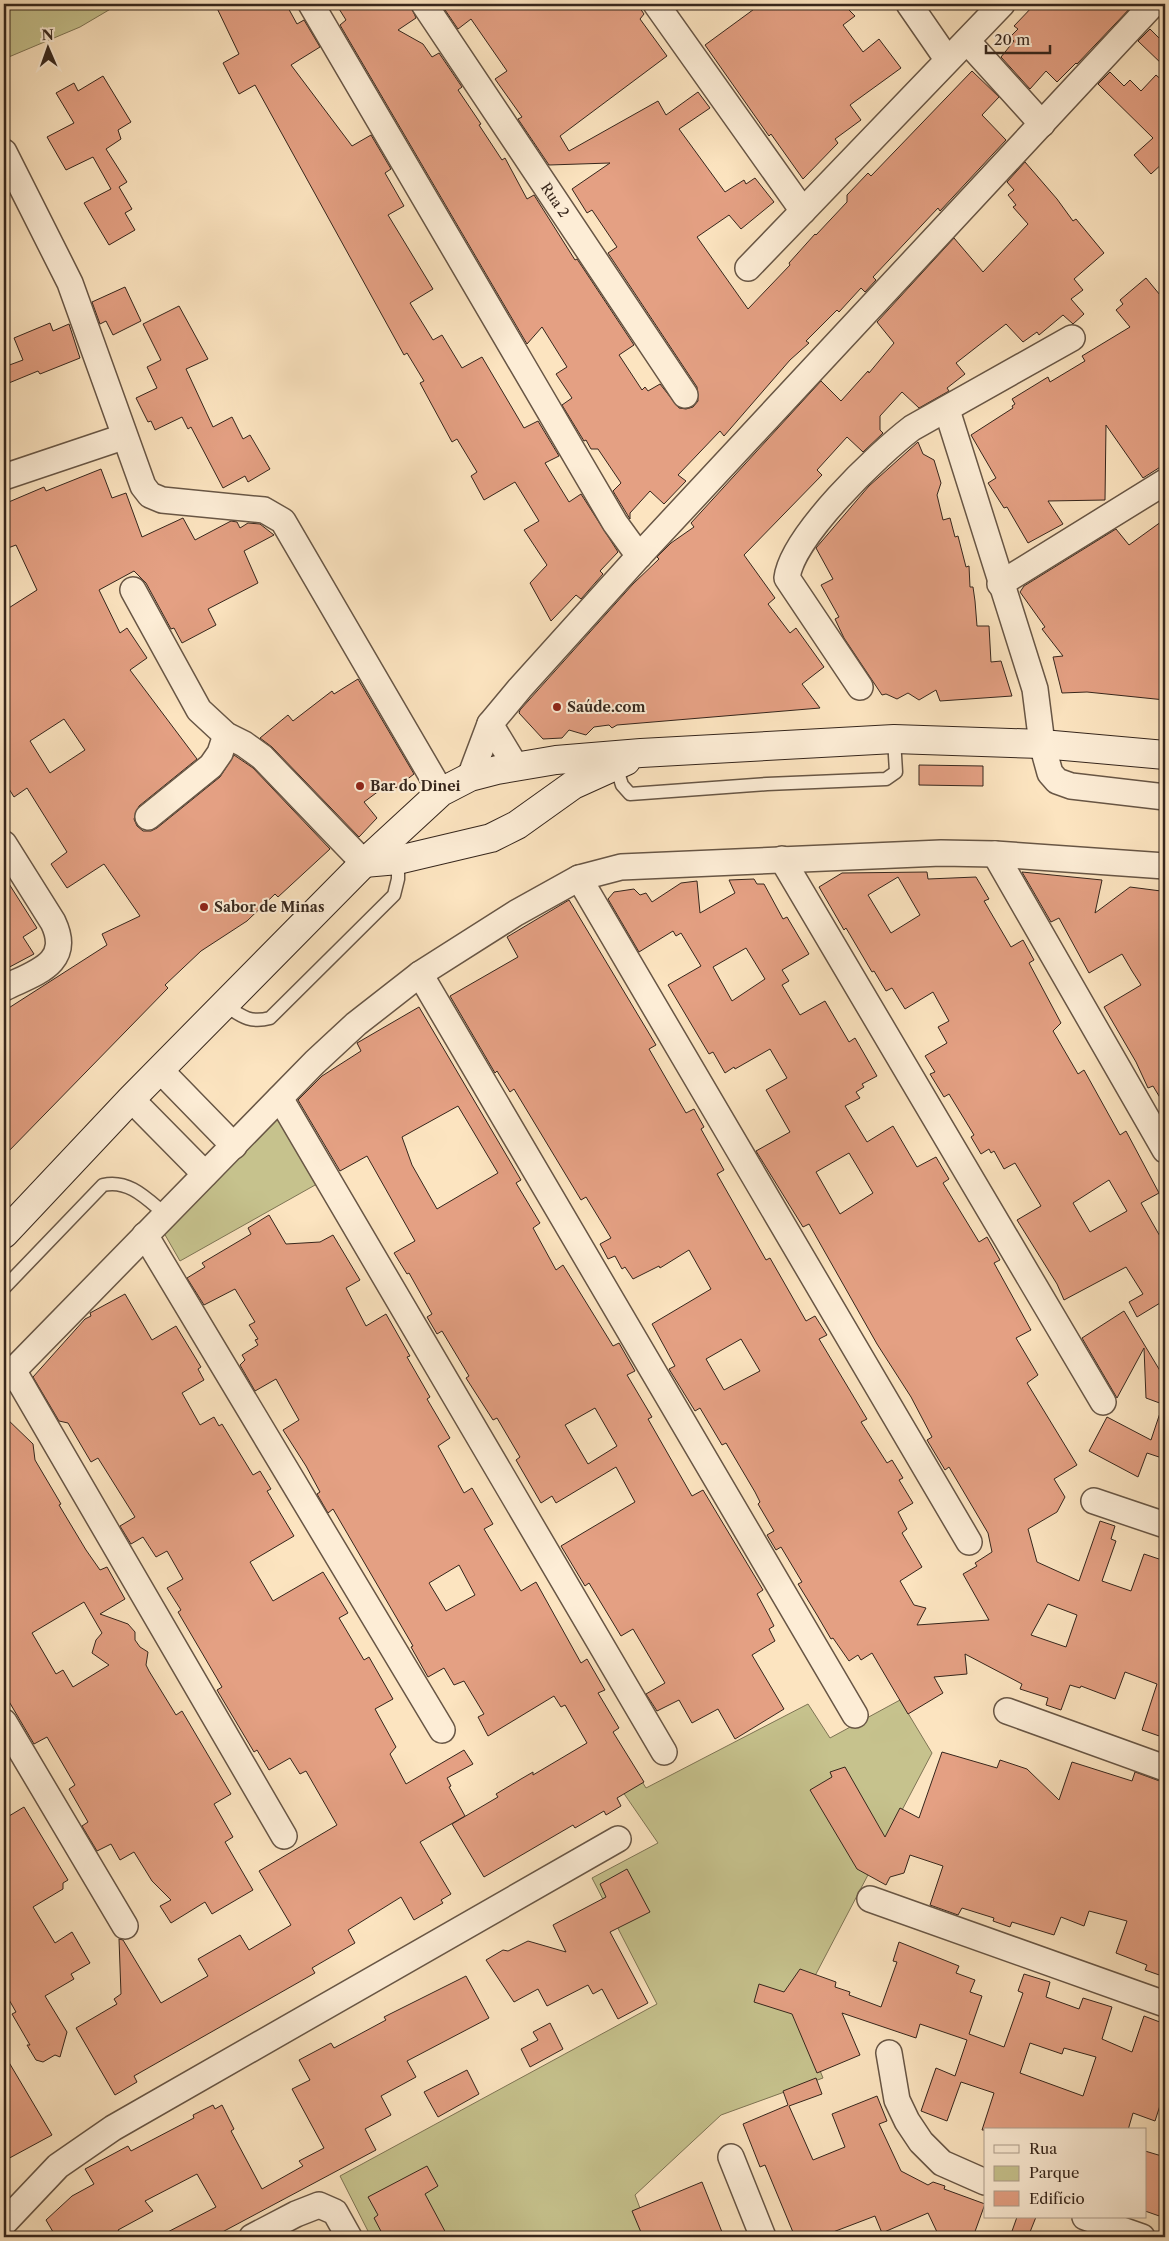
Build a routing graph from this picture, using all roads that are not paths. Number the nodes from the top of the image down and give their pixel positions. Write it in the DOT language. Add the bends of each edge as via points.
graph roads {
  1 [pos="311,4"];
  2 [pos="424,4"];
  3 [pos="656,4"];
  4 [pos="909,4"];
  5 [pos="1002,4"];
  6 [pos="1153,4"];
  7 [pos="967,41"];
  8 [pos="947,59"];
  9 [pos="1042,124"];
  10 [pos="4,152"];
  11 [pos="803,211"];
  12 [pos="748,268"];
  13 [pos="1072,338"];
  14 [pos="685,395"];
  15 [pos="947,410"];
  16 [pos="124,437"];
  17 [pos="4,477"];
  18 [pos="1165,482"];
  19 [pos="639,556"];
  20 [pos="1000,584"];
  21 [pos="133,590"];
  22 [pos="860,687"];
  23 [pos="490,724"];
  24 [pos="226,735"];
  25 [pos="894,739"];
  26 [pos="1042,744"];
  27 [pos="641,753"];
  28 [pos="1165,755"];
  29 [pos="616,766"];
  30 [pos="516,767"];
  31 [pos="470,777"];
  32 [pos="436,797"];
  33 [pos="1165,797"];
  34 [pos="531,813"];
  35 [pos="148,818"];
  36 [pos="4,844"];
  37 [pos="461,846"];
  38 [pos="996,854"];
  39 [pos="782,858"];
  40 [pos="398,860"];
  41 [pos="364,862"];
  42 [pos="1165,866"];
  43 [pos="579,878"];
  44 [pos="420,974"];
  45 [pos="4,988"];
  46 [pos="223,1004"];
  47 [pos="160,1070"];
  48 [pos="130,1098"];
  49 [pos="280,1098"];
  50 [pos="234,1146"];
  51 [pos="1165,1150"];
  52 [pos="205,1174"];
  53 [pos="165,1214"];
  54 [pos="4,1234"];
  55 [pos="145,1235"];
  56 [pos="4,1288"];
  57 [pos="9,1375"];
  58 [pos="1103,1402"];
  59 [pos="1094,1501"];
  60 [pos="1165,1526"];
  61 [pos="969,1542"];
  62 [pos="1006,1711"];
  63 [pos="855,1716"];
  64 [pos="4,1722"];
  65 [pos="442,1730"];
  66 [pos="664,1752"];
  67 [pos="1165,1768"];
  68 [pos="284,1836"];
  69 [pos="618,1838"];
  70 [pos="870,1899"];
  71 [pos="125,1926"];
  72 [pos="1165,2004"];
  73 [pos="890,2053"];
  74 [pos="731,2158"];
  75 [pos="984,2182"];
  76 [pos="1088,2218"];
  77 [pos="4,2223"];
  78 [pos="252,2237"];
  79 [pos="349,2237"];
  80 [pos="763,2237"];
  81 [pos="1142,2237"];
  1 -- 19 [label="street" via="615,523"];
  2 -- 14 [label="street, Rua 2"];
  3 -- 11 [label="street"];
  4 -- 8 [label="street"];
  5 -- 7 [label="street"];
  6 -- 9 [label="street"];
  7 -- 8 [label="street"];
  7 -- 9 [label="street"];
  8 -- 11 [label="street"];
  9 -- 19 [label="street"];
  10 -- 16 [label="street" via="70,283"];
  11 -- 12 [label="street"];
  13 -- 15 [label="street"];
  15 -- 20 [label="street"];
  15 -- 22 [label="street" via="912,428 870,464 803,539 788,565 787,578"];
  16 -- 17 [label="street"];
  16 -- 32 [label="street" via="143,486 150,495 162,500 264,510 283,521"];
  18 -- 20 [label="street"];
  19 -- 23 [label="street"];
  20 -- 26 [label="street" via="1034,689"];
  21 -- 24 [label="street" via="199,710"];
  23 -- 30 [label="street"];
  23 -- 31 [label="street"];
  24 -- 35 [label="street" via="211,766"];
  24 -- 41 [label="street" via="262,757"];
  25 -- 26 [label="main road"];
  25 -- 27 [label="main road"];
  25 -- 29 [label="lane" via="896,772 886,779 630,794 622,785"];
  26 -- 28 [label="main road"];
  26 -- 33 [label="street" via="1050,773 1057,781 1072,786"];
  27 -- 29 [label="main road"];
  27 -- 30 [label="main road" via="556,760"];
  29 -- 34 [label="main road" via="573,785"];
  30 -- 31 [label="main road"];
  30 -- 34 [label="main road" via="530,787"];
  31 -- 32 [label="main road"];
  32 -- 37 [label="main road" via="430,815 435,832"];
  32 -- 41 [label="main road"];
  34 -- 37 [label="main road" via="517,825 491,838"];
  36 -- 45 [label="street" via="53,922 59,943 50,965"];
  37 -- 40 [label="main road"];
  38 -- 39 [label="street"];
  38 -- 42 [label="street"];
  38 -- 51 [label="street"];
  39 -- 43 [label="street" via="621,867"];
  39 -- 58 [label="street"];
  40 -- 41 [label="main road"];
  40 -- 46 [label="lane" via="394,895 270,1018 259,1021 245,1019"];
  41 -- 46 [label="main road"];
  43 -- 44 [label="street" via="516,913"];
  43 -- 61 [label="street"];
  44 -- 49 [label="street" via="356,1024"];
  44 -- 63 [label="street"];
  46 -- 47 [label="main road"];
  47 -- 48 [label="main road"];
  47 -- 50 [label="street"];
  48 -- 52 [label="street"];
  48 -- 54 [label="main road"];
  49 -- 50 [label="street"];
  49 -- 66 [label="street"];
  50 -- 52 [label="street"];
  52 -- 53 [label="street"];
  53 -- 55 [label="street"];
  53 -- 56 [label="lane" via="134,1189 114,1182 103,1185"];
  55 -- 57 [label="street"];
  55 -- 65 [label="street"];
  57 -- 68 [label="street"];
  59 -- 60 [label="street"];
  62 -- 67 [label="street"];
  64 -- 71 [label="street"];
  69 -- 77 [label="street" via="113,2128 58,2166"];
  70 -- 72 [label="street"];
  73 -- 75 [label="street" via="897,2100 921,2142 942,2163"];
  74 -- 80 [label="street"];
  76 -- 81 [label="street"];
  78 -- 79 [label="street" via="319,2206 335,2212"];
}
